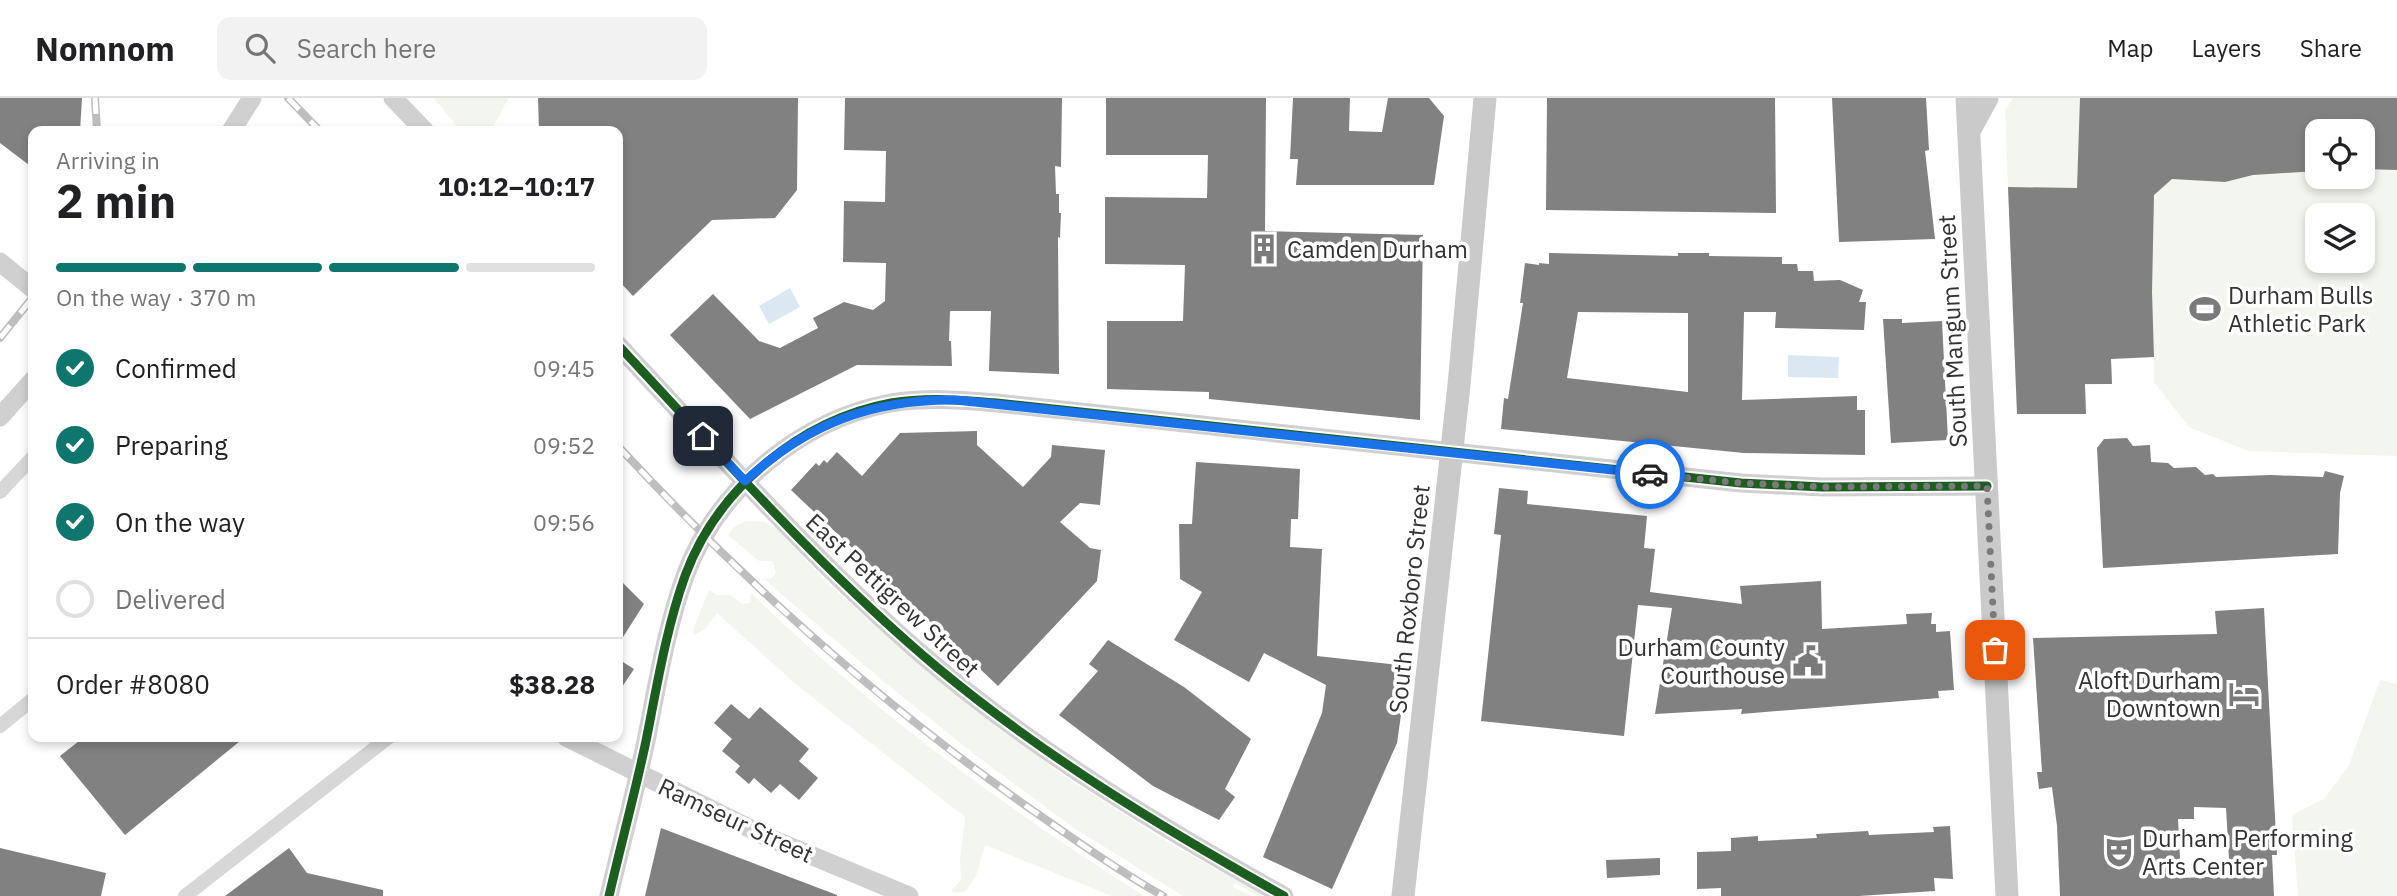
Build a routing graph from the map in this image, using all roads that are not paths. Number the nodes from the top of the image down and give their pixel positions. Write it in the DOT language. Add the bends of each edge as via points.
graph roads {
  1 [pos="252,98"];
  2 [pos="393,98"];
  3 [pos="1485,98"];
  4 [pos="1967,98"];
  5 [pos="1987,98"];
  6 [pos="234,126"];
  7 [pos="420,126"];
  8 [pos="1969,131"];
  9 [pos="0,262"];
  10 [pos="28,285"];
  11 [pos="623,350"];
  12 [pos="28,386"];
  13 [pos="0,417"];
  14 [pos="1451,453"];
  15 [pos="28,462"];
  16 [pos="745,481"];
  17 [pos="1987,486"];
  18 [pos="0,492"];
  19 [pos="28,703"];
  20 [pos="0,726"];
  21 [pos="383,742"];
  22 [pos="576,742"];
  23 [pos="639,773"];
  24 [pos="185,896"];
  25 [pos="609,896"];
  26 [pos="909,896"];
  27 [pos="1284,896"];
  28 [pos="1403,896"];
  29 [pos="2007,896"];
  1 -- 6 [label="street"];
  2 -- 7 [label="street"];
  3 -- 14 [label="main road, South Roxboro Street"];
  4 -- 8 [label="main road, South Mangum Street"];
  5 -- 8 [label="main road"];
  8 -- 17 [label="main road, South Mangum Street"];
  9 -- 10 [label="street"];
  11 -- 16 [label="street, East Pettigrew Street"];
  12 -- 13 [label="street"];
  14 -- 16 [label="street" via="931,400 891,403 835,421 804,437"];
  14 -- 17 [label="street" via="1741,483"];
  14 -- 28 [label="main road, South Roxboro Street"];
  15 -- 18 [label="street"];
  16 -- 23 [label="street" via="704,537 686,575 670,626"];
  16 -- 27 [label="street, East Pettigrew Street" via="858,596 977,699 1138,812"];
  17 -- 29 [label="main road, South Mangum Street"];
  19 -- 20 [label="street"];
  21 -- 24 [label="street"];
  22 -- 23 [label="street, Ramseur Street"];
  23 -- 25 [label="street"];
  23 -- 26 [label="street, Ramseur Street" via="767,837"];
}
